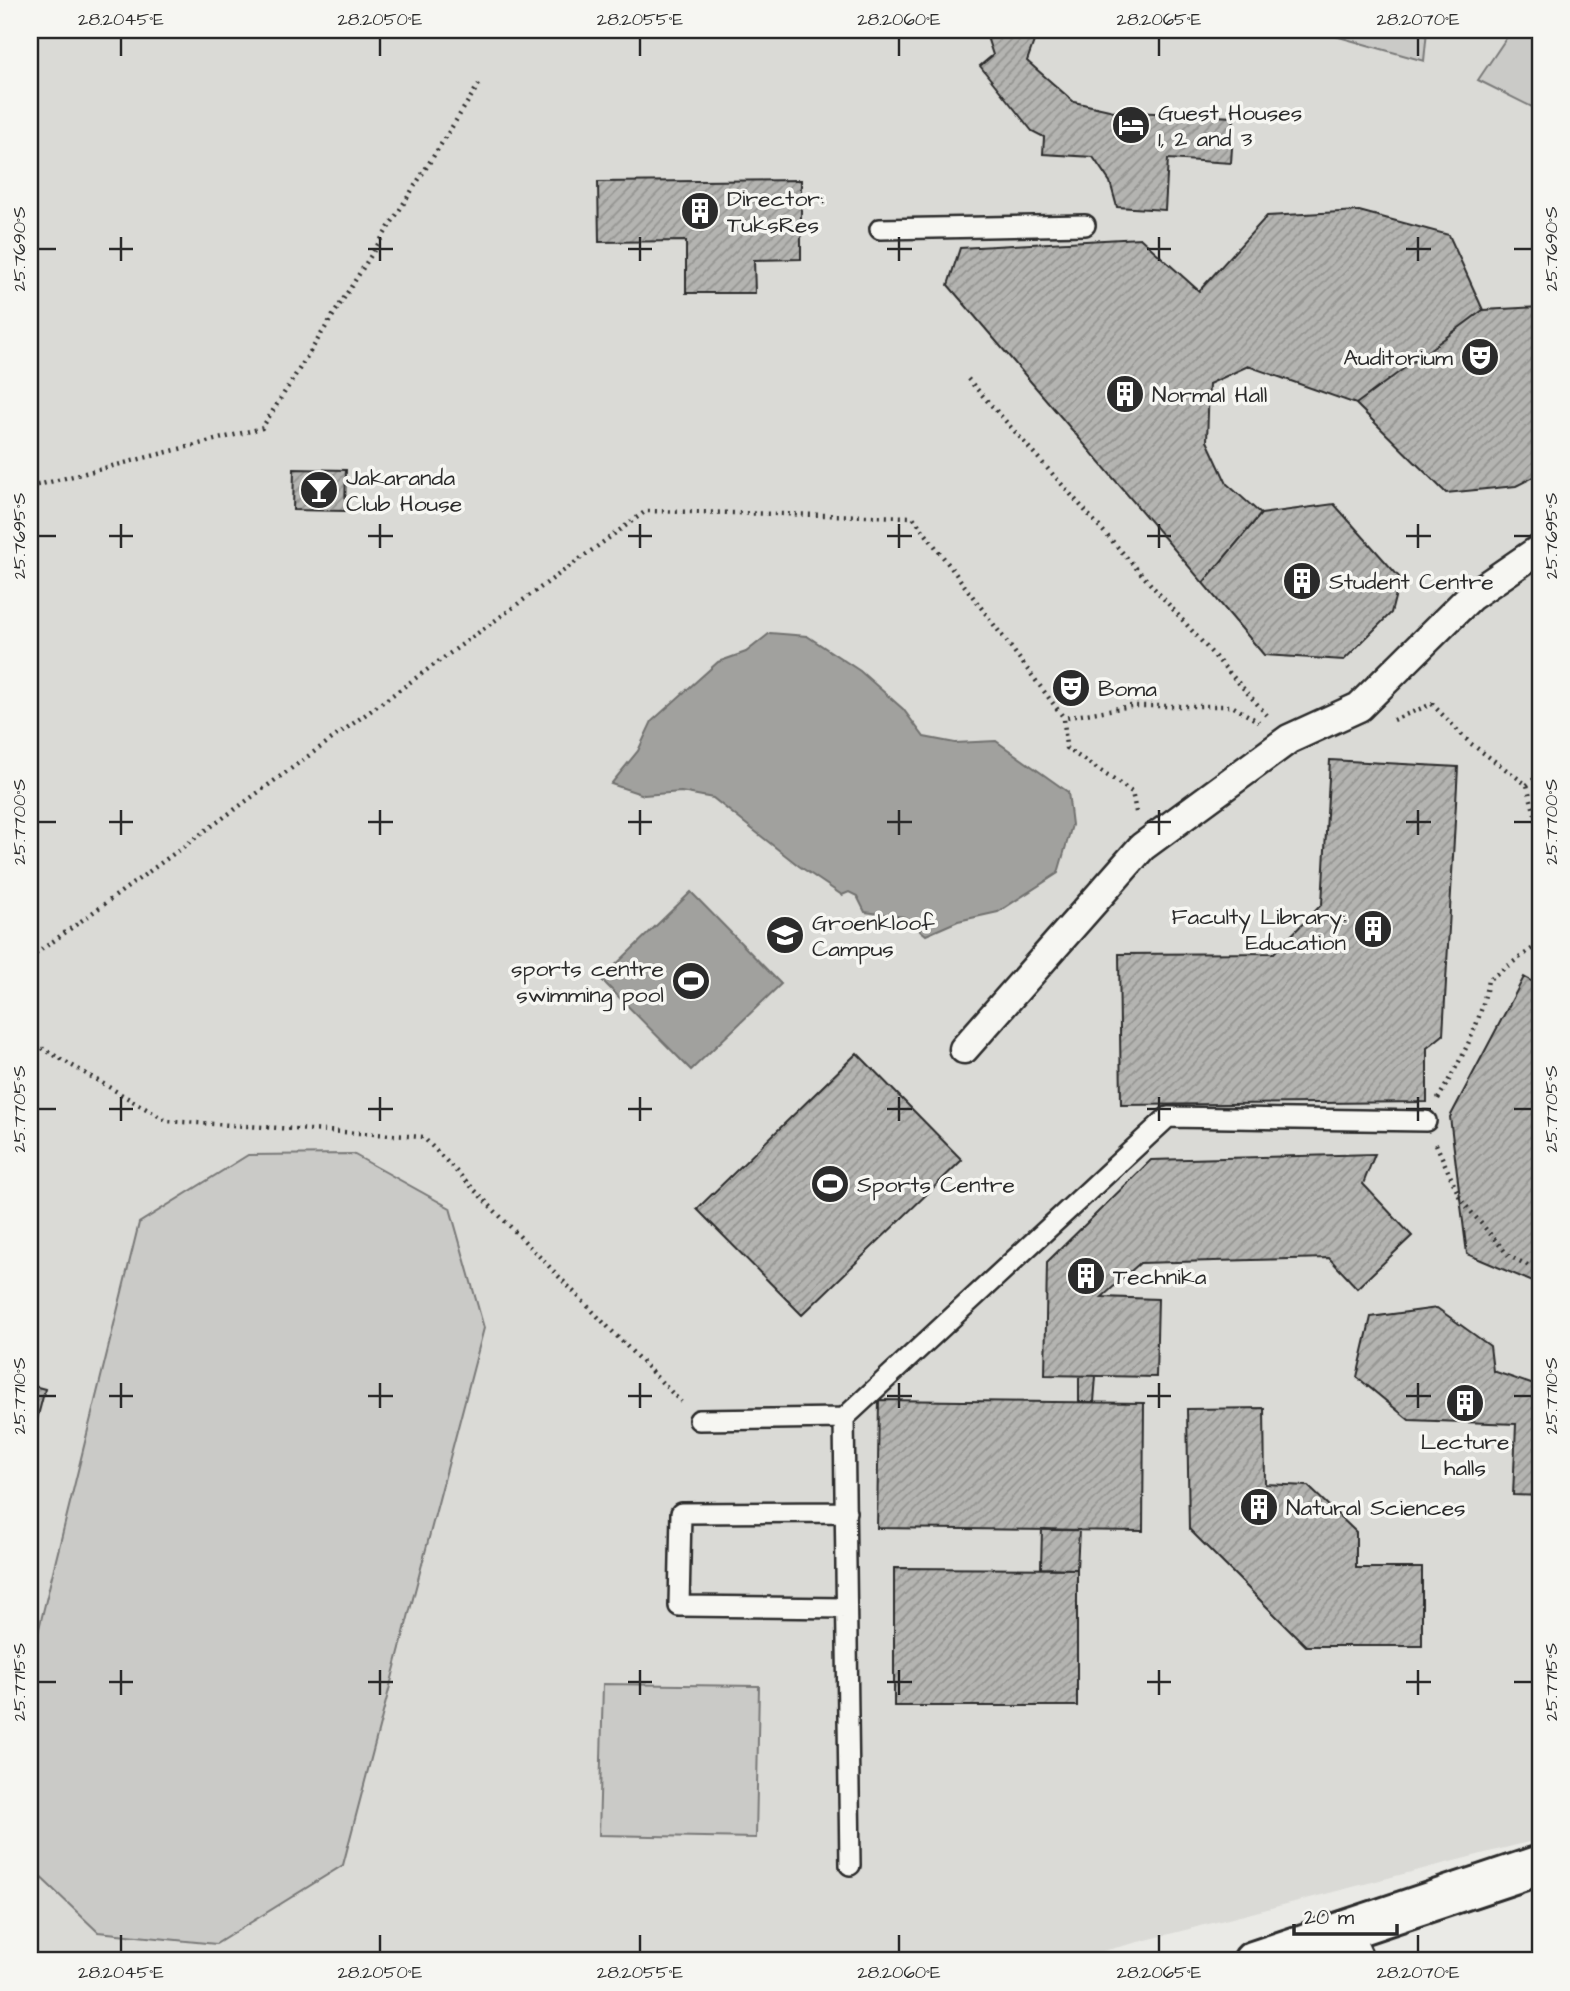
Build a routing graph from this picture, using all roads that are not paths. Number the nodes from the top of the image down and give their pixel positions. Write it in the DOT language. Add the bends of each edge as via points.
graph roads {
  1 [pos="1085,225"];
  2 [pos="880,229"];
  3 [pos="1540,549"];
  4 [pos="964,1049"];
  5 [pos="1426,1121"];
  6 [pos="844,1418"];
  7 [pos="699,1420"];
  8 [pos="846,1512"];
  9 [pos="846,1608"];
  10 [pos="850,1865"];
  11 [pos="1540,1865"];
  12 [pos="1349,1946"];
  13 [pos="1253,1961"];
  1 -- 2 [label="lane"];
  3 -- 4 [label="street" via="1470,597 1359,707 1289,739 1142,847"];
  5 -- 6 [label="lane" via="1168,1117"];
  6 -- 7 [label="lane"];
  6 -- 8 [label="lane"];
  8 -- 9 [label="lane"];
  8 -- 9 [label="lane" via="681,1513 679,1606"];
  9 -- 10 [label="lane"];
  11 -- 12 [label="main road"];
  12 -- 13 [label="main road"];
}
